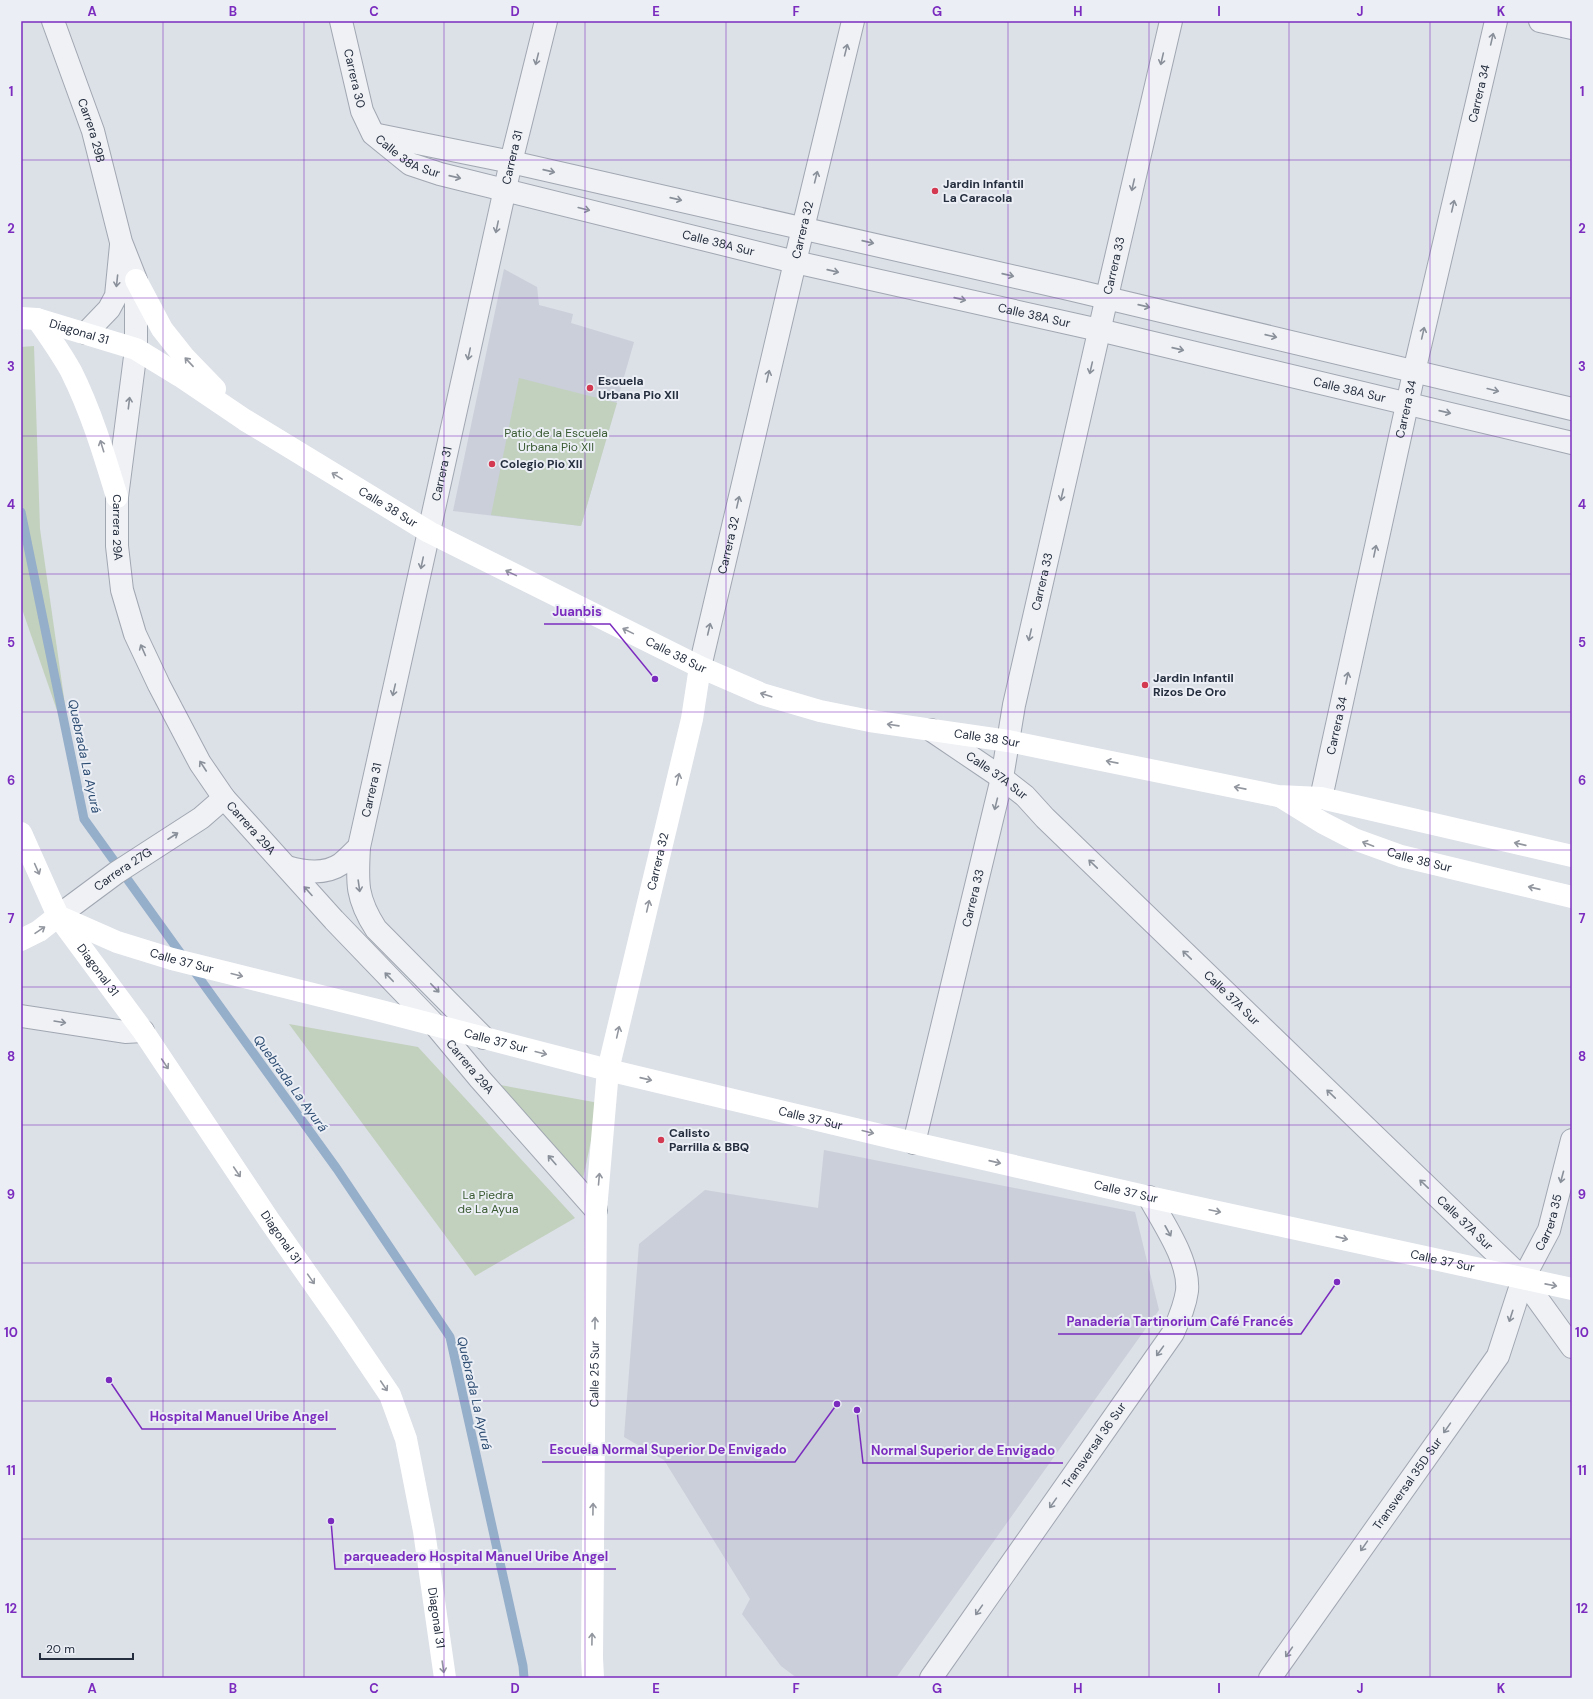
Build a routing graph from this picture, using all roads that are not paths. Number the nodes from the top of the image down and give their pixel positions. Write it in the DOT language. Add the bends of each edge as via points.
graph roads {
  1 [pos="53,21"];
  2 [pos="341,21"];
  3 [pos="546,21"];
  4 [pos="853,21"];
  5 [pos="1171,21"];
  6 [pos="1496,21"];
  7 [pos="1540,21"];
  8 [pos="1572,28"];
  9 [pos="373,134"];
  10 [pos="511,162"];
  11 [pos="505,189"];
  12 [pos="803,228"];
  13 [pos="121,242"];
  14 [pos="795,262"];
  15 [pos="136,280"];
  16 [pos="1106,297"];
  17 [pos="29,319"];
  18 [pos="1099,330"];
  19 [pos="86,333"];
  20 [pos="136,349"];
  21 [pos="1414,371"];
  22 [pos="1407,403"];
  23 [pos="1572,409"];
  24 [pos="245,420"];
  25 [pos="1572,442"];
  26 [pos="117,497"];
  27 [pos="429,532"];
  28 [pos="700,667"];
  29 [pos="931,730"];
  30 [pos="1008,742"];
  31 [pos="1002,778"];
  32 [pos="1278,796"];
  33 [pos="224,798"];
  34 [pos="1321,798"];
  35 [pos="21,834"];
  36 [pos="359,848"];
  37 [pos="1572,856"];
  38 [pos="287,867"];
  39 [pos="1572,897"];
  40 [pos="58,916"];
  41 [pos="21,940"];
  42 [pos="21,1016"];
  43 [pos="435,1026"];
  44 [pos="143,1031"];
  45 [pos="484,1038"];
  46 [pos="608,1070"];
  47 [pos="1572,1140"];
  48 [pos="914,1143"];
  49 [pos="1149,1197"];
  50 [pos="596,1210"];
  51 [pos="1523,1279"];
  52 [pos="1572,1289"];
  53 [pos="1572,1347"];
  54 [pos="445,1678"];
  55 [pos="593,1678"];
  56 [pos="931,1678"];
  57 [pos="1270,1678"];
  1 -- 13 [label="street, Carrera 29B" via="93,131"];
  2 -- 9 [label="street, Carrera 30" via="362,111"];
  3 -- 10 [label="street, Carrera 31, one-way"];
  12 -- 4 [label="street, Carrera 32, one-way"];
  5 -- 16 [label="street, Carrera 33, one-way"];
  21 -- 6 [label="street, Carrera 34, one-way"];
  7 -- 8 [label="street"];
  9 -- 10 [label="street, Calle 38A Sur"];
  9 -- 11 [label="street, Calle 38A Sur, one-way" via="410,164 440,174"];
  10 -- 11 [label="street, Carrera 31"];
  10 -- 12 [label="street, Calle 38A Sur, one-way"];
  11 -- 14 [label="street, Calle 38A Sur, one-way"];
  11 -- 27 [label="street, Carrera 31, one-way"];
  12 -- 14 [label="street, Carrera 32"];
  12 -- 16 [label="street, Calle 38A Sur, one-way"];
  13 -- 15 [label="street, Carrera 29B"];
  13 -- 19 [label="street, Carrera 29B, one-way" via="116,296 109,309"];
  14 -- 18 [label="street, Calle 38A Sur, one-way"];
  28 -- 14 [label="street, Carrera 32, one-way"];
  15 -- 20 [label="street, Carrera 29B"];
  24 -- 15 [label="main road, one-way" via="185,358 166,334"];
  16 -- 18 [label="street, Carrera 33"];
  16 -- 21 [label="street, Calle 38A Sur, one-way"];
  17 -- 19 [label="main road, Diagonal 31"];
  26 -- 17 [label="main road, one-way" via="99,438 74,378 58,350"];
  18 -- 22 [label="street, Calle 38A Sur, one-way"];
  18 -- 30 [label="street, Carrera 33, one-way" via="1014,705"];
  19 -- 20 [label="main road, Diagonal 31"];
  20 -- 24 [label="main road, Calle 38 Sur"];
  26 -- 20 [label="street, Carrera 29A, one-way"];
  21 -- 22 [label="street, Carrera 34"];
  21 -- 23 [label="street, Calle 38A Sur, one-way"];
  22 -- 25 [label="street, Calle 38A Sur, one-way"];
  34 -- 22 [label="street, Carrera 34, one-way"];
  27 -- 24 [label="main road, Calle 38 Sur, one-way"];
  33 -- 26 [label="street, Carrera 29A, one-way" via="200,763 135,634 122,590 117,546"];
  28 -- 27 [label="main road, Calle 38 Sur, one-way"];
  27 -- 36 [label="street, Carrera 31, one-way"];
  29 -- 28 [label="main road, Calle 38 Sur, one-way" via="820,711 762,694"];
  46 -- 28 [label="main road, Carrera 32, one-way" via="692,719"];
  29 -- 30 [label="main road, Calle 38 Sur"];
  29 -- 31 [label="street, Calle 37A Sur"];
  30 -- 31 [label="street, Carrera 33"];
  32 -- 30 [label="main road, Calle 38 Sur, one-way"];
  31 -- 48 [label="street, Carrera 33, one-way"];
  51 -- 31 [label="street, Calle 37A Sur, one-way" via="1024,796"];
  32 -- 34 [label="main road, Calle 38 Sur"];
  39 -- 32 [label="main road, Calle 38 Sur, one-way" via="1401,856 1354,839"];
  33 -- 38 [label="street, Carrera 29A"];
  40 -- 33 [label="street, Carrera 27G, one-way" via="116,872 201,818"];
  37 -- 34 [label="main road, Calle 38 Sur, one-way"];
  35 -- 40 [label="main road, Diagonal 31, one-way"];
  36 -- 38 [label="street" via="340,865 324,871 306,872"];
  36 -- 45 [label="street, Carrera 31, one-way" via="358,882 361,899 376,929"];
  43 -- 38 [label="street, Carrera 29A, one-way"];
  41 -- 40 [label="main road, Carrera 27G, one-way" via="39,931"];
  40 -- 43 [label="main road, Calle 37 Sur, one-way" via="117,942 172,959"];
  40 -- 44 [label="main road, Diagonal 31"];
  42 -- 44 [label="street, one-way" via="125,1032"];
  43 -- 45 [label="main road, Calle 37 Sur"];
  50 -- 43 [label="street, Carrera 29A, one-way"];
  44 -- 54 [label="main road, Diagonal 31, one-way" via="390,1395 406,1439 424,1531"];
  45 -- 46 [label="main road, Calle 37 Sur, one-way"];
  46 -- 48 [label="main road, Calle 37 Sur, one-way"];
  50 -- 46 [label="main road, Calle 25 Sur, one-way"];
  47 -- 51 [label="street, Carrera 35, one-way" via="1549,1230"];
  48 -- 49 [label="main road, Calle 37 Sur, one-way"];
  49 -- 51 [label="main road, Calle 37 Sur, one-way"];
  49 -- 56 [label="street, Transversal 36 Sur, one-way" via="1184,1266 1187,1290 1183,1310 1173,1333"];
  55 -- 50 [label="main road, Calle 25 Sur, one-way"];
  51 -- 52 [label="main road, Calle 37 Sur, one-way"];
  51 -- 53 [label="street, Calle 37A Sur"];
  51 -- 57 [label="street, Transversal 35D Sur, one-way" via="1498,1356"];
}
